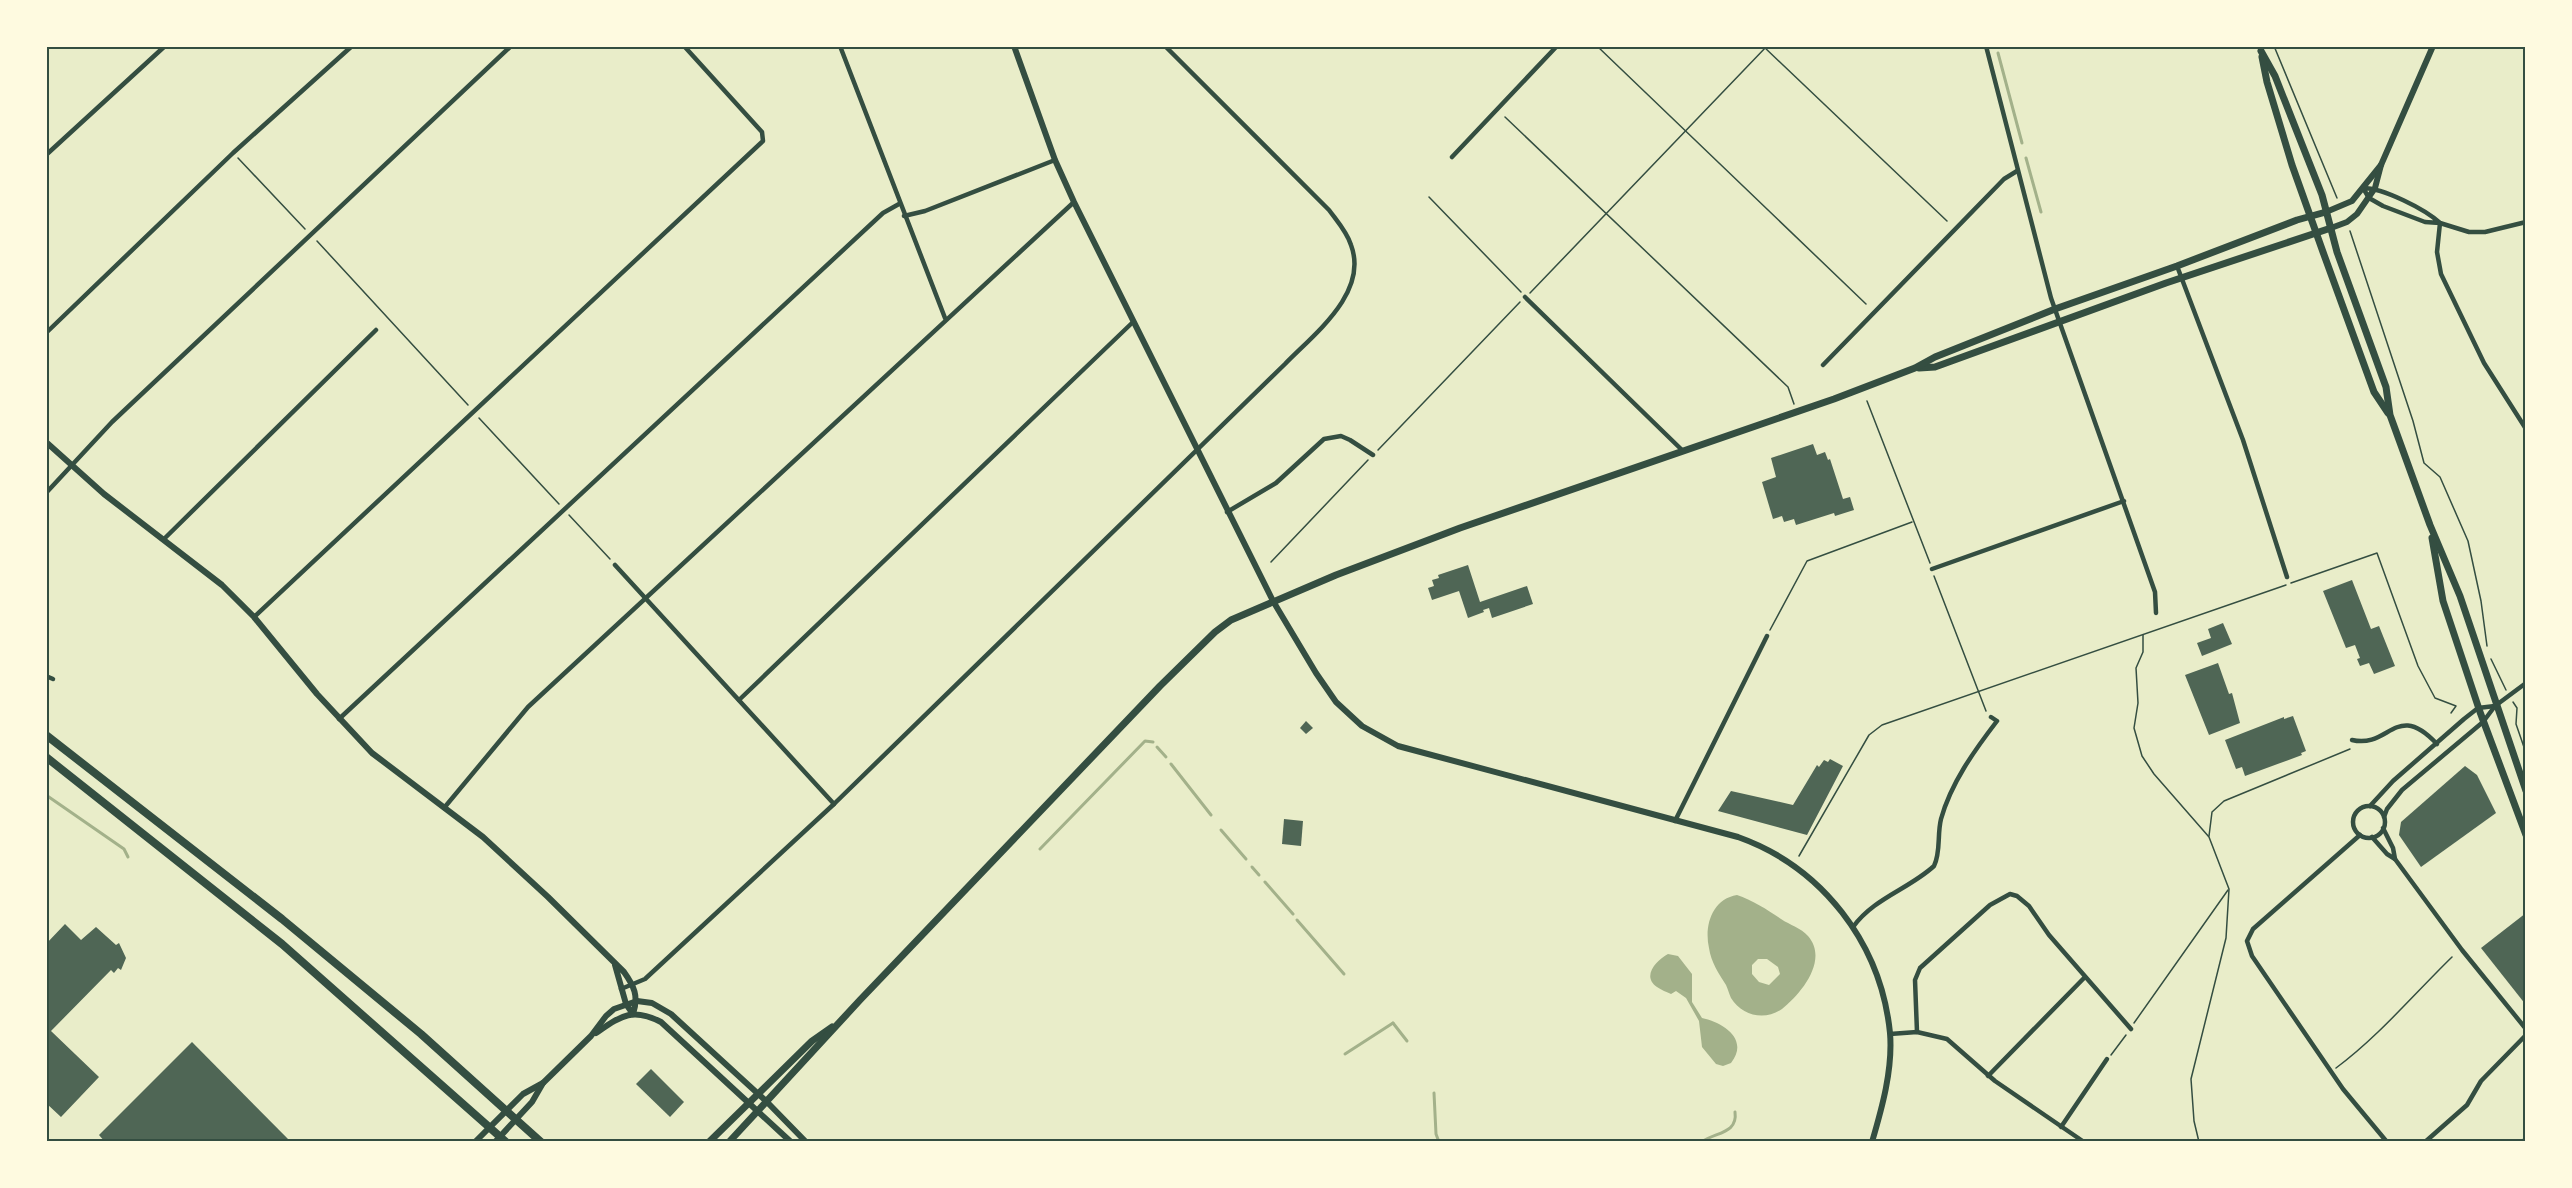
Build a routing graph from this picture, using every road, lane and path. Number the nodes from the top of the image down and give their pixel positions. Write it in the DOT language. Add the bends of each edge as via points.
graph roads {
  1 [pos="165,46"];
  2 [pos="352,46"];
  3 [pos="511,46"];
  4 [pos="684,46"];
  5 [pos="840,46"];
  6 [pos="1014,46"];
  7 [pos="1165,46"];
  8 [pos="1557,46"];
  9 [pos="1597,46"];
  10 [pos="1986,46"];
  11 [pos="2274,46"];
  12 [pos="2433,46"];
  13 [pos="1765,47"];
  14 [pos="2260,49"];
  15 [pos="1505,117"];
  16 [pos="1686,129"];
  17 [pos="233,153"];
  18 [pos="46,155"];
  19 [pos="1452,157"];
  20 [pos="1055,160"];
  21 [pos="2381,165"];
  22 [pos="2017,171"];
  23 [pos="2363,188"];
  24 [pos="2375,188"];
  25 [pos="1429,197"];
  26 [pos="2369,198"];
  27 [pos="1074,201"];
  28 [pos="899,204"];
  29 [pos="2340,208"];
  30 [pos="2326,212"];
  31 [pos="1606,214"];
  32 [pos="2310,215"];
  33 [pos="904,216"];
  34 [pos="1947,221"];
  35 [pos="2347,222"];
  36 [pos="2526,222"];
  37 [pos="2440,223"];
  38 [pos="2331,228"];
  39 [pos="2316,232"];
  40 [pos="310,234"];
  41 [pos="2177,266"];
  42 [pos="2182,278"];
  43 [pos="1525,297"];
  44 [pos="1866,304"];
  45 [pos="2055,309"];
  46 [pos="945,318"];
  47 [pos="2059,321"];
  48 [pos="1133,322"];
  49 [pos="376,330"];
  50 [pos="46,333"];
  51 [pos="1823,365"];
  52 [pos="1916,368"];
  53 [pos="1867,401"];
  54 [pos="473,411"];
  55 [pos="1796,412"];
  56 [pos="2390,415"];
  57 [pos="2526,429"];
  58 [pos="46,442"];
  59 [pos="1196,449"];
  60 [pos="1683,451"];
  61 [pos="1373,455"];
  62 [pos="71,465"];
  63 [pos="46,493"];
  64 [pos="2124,501"];
  65 [pos="564,510"];
  66 [pos="1227,512"];
  67 [pos="1913,521"];
  68 [pos="2430,525"];
  69 [pos="164,539"];
  70 [pos="1271,562"];
  71 [pos="615,565"];
  72 [pos="1932,568"];
  73 [pos="2286,578"];
  74 [pos="645,598"];
  75 [pos="1273,601"];
  76 [pos="2156,613"];
  77 [pos="254,617"];
  78 [pos="2143,634"];
  79 [pos="1767,636"];
  80 [pos="46,676"];
  81 [pos="53,679"];
  82 [pos="2526,682"];
  83 [pos="1978,691"];
  84 [pos="2509,696"];
  85 [pos="739,700"];
  86 [pos="2495,706"];
  87 [pos="2478,708"];
  88 [pos="2451,713"];
  89 [pos="1991,717"];
  90 [pos="339,718"];
  91 [pos="2483,722"];
  92 [pos="46,735"];
  93 [pos="2352,740"];
  94 [pos="2437,744"];
  95 [pos="2350,749"];
  96 [pos="2526,753"];
  97 [pos="46,758"];
  98 [pos="2526,791"];
  99 [pos="834,804"];
  100 [pos="2370,806"];
  101 [pos="444,808"];
  102 [pos="2384,817"];
  103 [pos="1675,821"];
  104 [pos="2384,828"];
  105 [pos="2360,835"];
  106 [pos="2526,835"];
  107 [pos="2209,837"];
  108 [pos="2372,837"];
  109 [pos="1799,856"];
  110 [pos="2395,859"];
  111 [pos="2229,889"];
  112 [pos="1853,927"];
  113 [pos="2452,957"];
  114 [pos="615,965"];
  115 [pos="2085,977"];
  116 [pos="633,985"];
  117 [pos="621,989"];
  118 [pos="637,1000"];
  119 [pos="626,1004"];
  120 [pos="633,1014"];
  121 [pos="839,1023"];
  122 [pos="2131,1029"];
  123 [pos="2526,1029"];
  124 [pos="1917,1032"];
  125 [pos="1890,1034"];
  126 [pos="2526,1035"];
  127 [pos="591,1036"];
  128 [pos="2108,1059"];
  129 [pos="2331,1071"];
  130 [pos="1988,1076"];
  131 [pos="543,1083"];
  132 [pos="758,1094"];
  133 [pos="767,1102"];
  134 [pos="748,1104"];
  135 [pos="507,1110"];
  136 [pos="757,1112"];
  137 [pos="517,1119"];
  138 [pos="490,1126"];
  139 [pos="2061,1127"];
  140 [pos="2526,1136"];
  141 [pos="501,1140"];
  142 [pos="475,1142"];
  143 [pos="541,1142"];
  144 [pos="709,1142"];
  145 [pos="729,1142"];
  146 [pos="791,1142"];
  147 [pos="806,1142"];
  148 [pos="1872,1142"];
  149 [pos="2084,1142"];
  150 [pos="2199,1142"];
  151 [pos="2387,1142"];
  152 [pos="2425,1142"];
  153 [pos="2521,1142"];
  1 -- 18 [label="street"];
  2 -- 17 [label="street"];
  3 -- 40 [label="street"];
  4 -- 54 [label="street" via="762,132 763,141"];
  5 -- 28 [label="street"];
  6 -- 20 [label="street"];
  7 -- 59 [label="street" via="1329,210 1352,246 1354,264 1351,284 1339,308"];
  8 -- 19 [label="street"];
  9 -- 16 [label="path"];
  10 -- 22 [label="street"];
  11 -- 29 [label="path"];
  12 -- 21 [label="street"];
  13 -- 16 [label="path"];
  13 -- 34 [label="path"];
  14 -- 30 [label="main road" via="2275,76"];
  14 -- 32 [label="main road"];
  15 -- 31 [label="path"];
  16 -- 31 [label="path"];
  16 -- 44 [label="path"];
  17 -- 40 [label="path"];
  17 -- 50 [label="street"];
  20 -- 27 [label="street"];
  20 -- 33 [label="street"];
  21 -- 23 [label="street"];
  21 -- 24 [label="street"];
  22 -- 45 [label="street"];
  22 -- 51 [label="street" via="1997,186"];
  23 -- 24 [label="street"];
  23 -- 26 [label="street"];
  23 -- 29 [label="street"];
  24 -- 26 [label="street"];
  24 -- 37 [label="street"];
  25 -- 43 [label="path"];
  26 -- 35 [label="street"];
  26 -- 37 [label="street" via="2425,222"];
  27 -- 46 [label="street"];
  27 -- 48 [label="street"];
  28 -- 33 [label="street"];
  28 -- 65 [label="street" via="883,213"];
  29 -- 30 [label="street"];
  30 -- 32 [label="main road"];
  30 -- 38 [label="main road"];
  31 -- 43 [label="path"];
  31 -- 55 [label="path" via="1788,387"];
  32 -- 39 [label="main road"];
  32 -- 41 [label="main road"];
  33 -- 46 [label="street"];
  35 -- 38 [label="street"];
  35 -- 84 [label="path" via="2424,463 2440,477 2468,541 2487,652"];
  36 -- 37 [label="street" via="2486,232 2469,232"];
  37 -- 57 [label="street" via="2437,252 2441,274 2484,363"];
  38 -- 39 [label="main road"];
  38 -- 56 [label="main road" via="2386,387"];
  39 -- 42 [label="main road"];
  39 -- 56 [label="main road" via="2374,392"];
  40 -- 54 [label="path"];
  40 -- 62 [label="street"];
  41 -- 42 [label="street"];
  41 -- 45 [label="main road"];
  42 -- 47 [label="main road"];
  42 -- 73 [label="street" via="2243,440"];
  43 -- 60 [label="street"];
  43 -- 61 [label="path"];
  45 -- 47 [label="street"];
  45 -- 52 [label="main road"];
  46 -- 74 [label="street"];
  47 -- 52 [label="main road" via="1935,367"];
  47 -- 64 [label="street"];
  48 -- 59 [label="street"];
  48 -- 85 [label="street"];
  49 -- 69 [label="street"];
  52 -- 55 [label="main road"];
  53 -- 67 [label="path"];
  54 -- 65 [label="path"];
  54 -- 77 [label="street"];
  55 -- 60 [label="main road"];
  56 -- 68 [label="main road"];
  58 -- 62 [label="street"];
  59 -- 66 [label="street"];
  59 -- 99 [label="street"];
  60 -- 75 [label="main road" via="1460,528"];
  61 -- 66 [label="street" via="1341,436 1324,439 1276,483"];
  61 -- 70 [label="path"];
  62 -- 63 [label="street"];
  62 -- 69 [label="street"];
  64 -- 72 [label="street"];
  64 -- 76 [label="street" via="2155,592"];
  65 -- 71 [label="path"];
  65 -- 90 [label="street"];
  66 -- 75 [label="street"];
  67 -- 72 [label="path"];
  67 -- 79 [label="path" via="1807,561"];
  68 -- 86 [label="main road" via="2460,596"];
  68 -- 87 [label="main road" via="2443,601"];
  69 -- 77 [label="street" via="222,585"];
  71 -- 74 [label="street"];
  72 -- 83 [label="path"];
  74 -- 85 [label="street"];
  74 -- 101 [label="street" via="528,706"];
  75 -- 103 [label="street" via="1336,702 1379,737 1398,746"];
  75 -- 121 [label="main road" via="1231,620 1199,648"];
  77 -- 90 [label="street"];
  78 -- 83 [label="path"];
  78 -- 88 [label="path" via="2377,553 2418,666 2435,698 2456,706"];
  78 -- 107 [label="path" via="2143,652 2136,668 2138,703 2134,728 2142,756"];
  79 -- 103 [label="street"];
  80 -- 81 [label="street"];
  82 -- 84 [label="street"];
  83 -- 89 [label="path"];
  83 -- 109 [label="path" via="1882,725 1869,735"];
  84 -- 86 [label="street"];
  84 -- 96 [label="path" via="2517,708 2516,723"];
  85 -- 99 [label="street"];
  86 -- 87 [label="street"];
  86 -- 91 [label="street"];
  86 -- 98 [label="main road"];
  87 -- 91 [label="main road"];
  87 -- 94 [label="street"];
  89 -- 112 [label="street" via="1997,722 1978,745 1948,799 1934,866 1879,902"];
  90 -- 101 [label="street" via="372,753"];
  91 -- 102 [label="street" via="2402,790"];
  91 -- 106 [label="main road"];
  92 -- 135 [label="main road" via="282,919"];
  93 -- 94 [label="street" via="2368,740 2406,724 2424,730"];
  94 -- 100 [label="street"];
  95 -- 107 [label="path" via="2224,801 2212,812"];
  97 -- 138 [label="main road" via="282,944"];
  99 -- 116 [label="street" via="645,979"];
  100 -- 102 [label="street" via="2380,810"];
  100 -- 105 [label="street" via="2362,807 2354,815 2354,826"];
  101 -- 114 [label="street" via="483,837"];
  102 -- 104 [label="street"];
  103 -- 112 [label="street" via="1754,843 1789,862 1826,892"];
  104 -- 108 [label="street"];
  104 -- 110 [label="street"];
  105 -- 108 [label="street"];
  105 -- 129 [label="street" via="2253,929 2247,941 2252,956"];
  107 -- 111 [label="path"];
  108 -- 110 [label="street"];
  110 -- 123 [label="street"];
  111 -- 122 [label="path"];
  111 -- 150 [label="path" via="2226,938 2191,1079"];
  112 -- 125 [label="street" via="1882,990"];
  113 -- 129 [label="path" via="2389,1023"];
  114 -- 116 [label="street"];
  114 -- 117 [label="street"];
  115 -- 122 [label="street"];
  115 -- 124 [label="street" via="2029,906 2010,894 1990,905 1920,968 1916,980"];
  115 -- 130 [label="street"];
  116 -- 117 [label="street"];
  116 -- 118 [label="street"];
  117 -- 119 [label="street"];
  118 -- 119 [label="street"];
  118 -- 120 [label="street"];
  118 -- 132 [label="street" via="671,1014"];
  119 -- 120 [label="street"];
  119 -- 127 [label="street" via="614,1009"];
  120 -- 127 [label="street" via="619,1017"];
  120 -- 134 [label="street" via="661,1022"];
  121 -- 132 [label="main road" via="812,1041"];
  121 -- 133 [label="main road"];
  122 -- 128 [label="path"];
  124 -- 125 [label="street"];
  124 -- 130 [label="street" via="1947,1039"];
  125 -- 148 [label="street" via="1886,1082"];
  126 -- 152 [label="street" via="2481,1081 2467,1105"];
  127 -- 131 [label="street"];
  128 -- 139 [label="street"];
  129 -- 151 [label="street"];
  130 -- 139 [label="street"];
  131 -- 135 [label="street" via="523,1094"];
  131 -- 137 [label="street"];
  132 -- 133 [label="street"];
  132 -- 134 [label="main road"];
  133 -- 136 [label="main road"];
  133 -- 147 [label="street"];
  134 -- 136 [label="street"];
  134 -- 144 [label="main road"];
  135 -- 137 [label="main road"];
  135 -- 138 [label="street"];
  136 -- 145 [label="main road"];
  136 -- 146 [label="street"];
  137 -- 141 [label="street"];
  137 -- 143 [label="main road"];
  138 -- 141 [label="main road"];
  138 -- 142 [label="street"];
  139 -- 149 [label="street"];
  140 -- 153 [label="path"];
}
